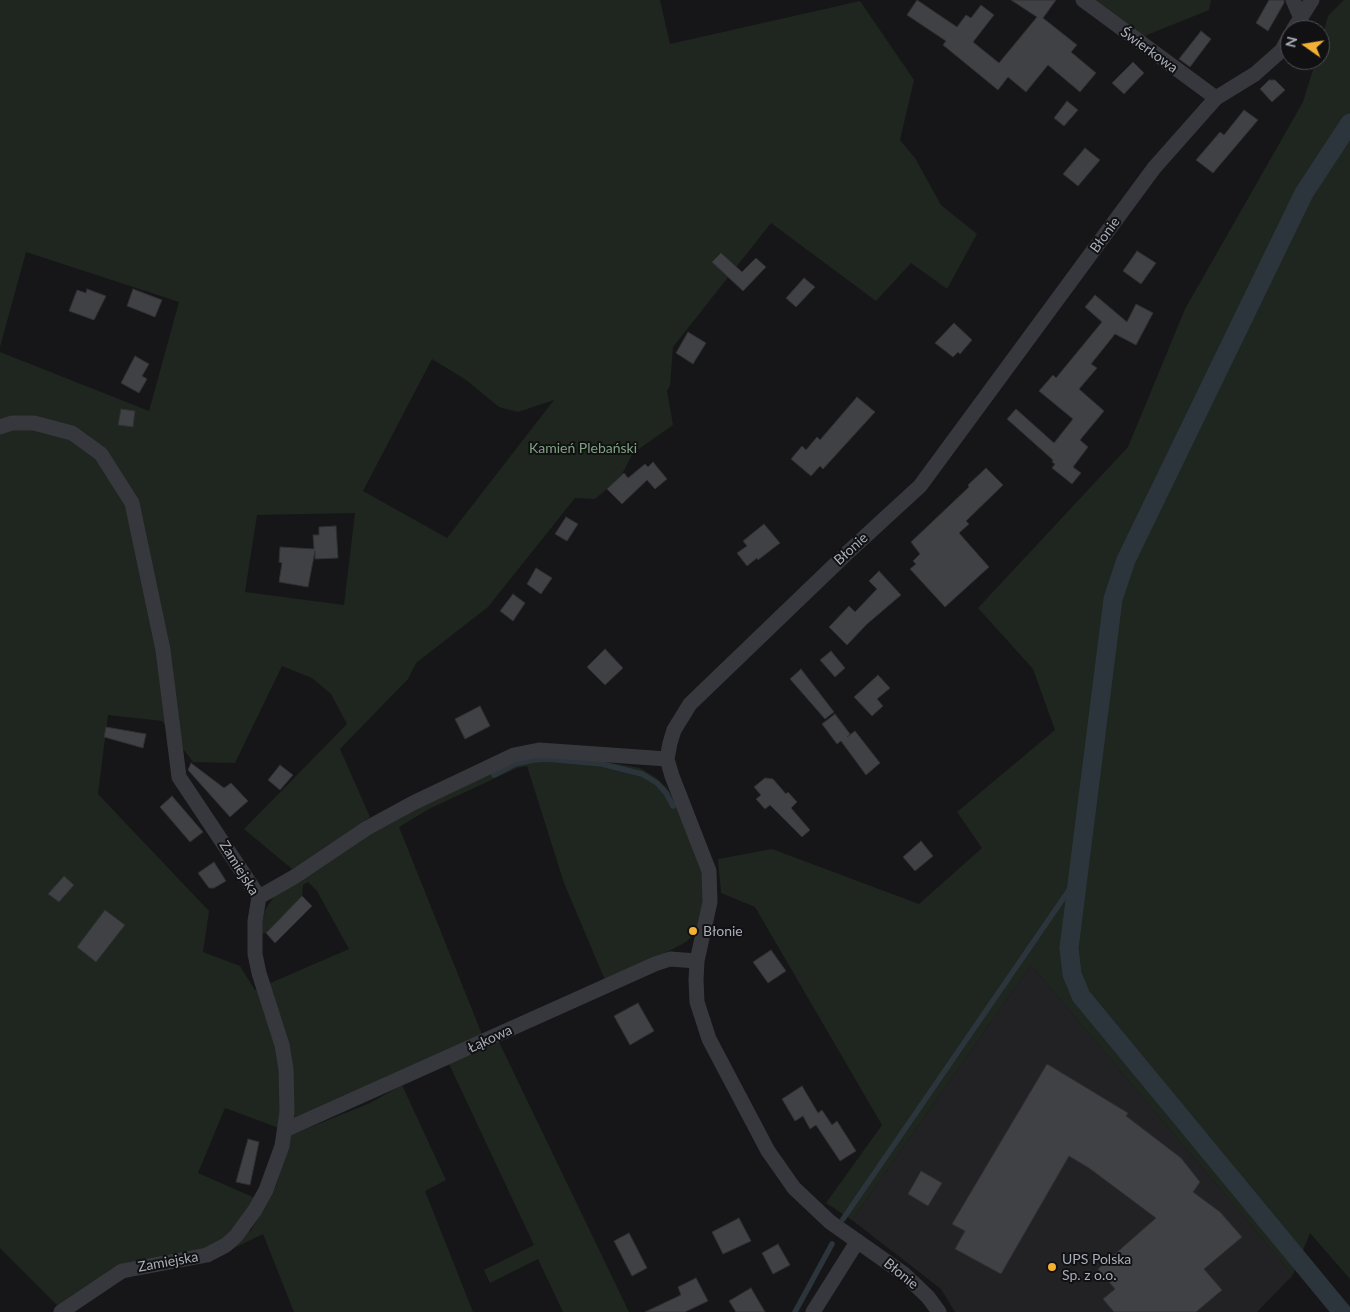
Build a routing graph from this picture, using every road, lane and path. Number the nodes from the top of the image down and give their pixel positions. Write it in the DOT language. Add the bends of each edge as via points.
graph roads {
  1 [pos="1083,0"];
  2 [pos="1293,0"];
  3 [pos="1312,0"];
  4 [pos="1300,16"];
  5 [pos="1298,20"];
  6 [pos="1280,52"];
  7 [pos="1216,98"];
  8 [pos="0,427"];
  9 [pos="667,759"];
  10 [pos="259,897"];
  11 [pos="697,960"];
  12 [pos="285,1130"];
  13 [pos="857,1242"];
  14 [pos="61,1312"];
  15 [pos="813,1312"];
  16 [pos="939,1312"];
  1 -- 7 [label="street, Świerkowa"];
  2 -- 4 [label="street"];
  3 -- 4 [label="street"];
  4 -- 5 [label="street"];
  6 -- 7 [label="street, Błonie" via="1255,74"];
  7 -- 9 [label="street, Błonie" via="1154,168 920,486 690,704 674,730"];
  8 -- 10 [label="street, Zamiejska" via="12,423 34,423 72,433 101,454 132,503 163,650 179,777"];
  9 -- 10 [label="street" via="539,750 514,755 374,824"];
  9 -- 11 [label="street, Błonie" via="709,872 710,902"];
  10 -- 12 [label="street, Zamiejska" via="255,921 256,954 282,1045 287,1090"];
  11 -- 12 [label="street, Łąkowa" via="670,960 655,964"];
  11 -- 13 [label="street, Błonie" via="697,1002 709,1039 768,1151 807,1202"];
  12 -- 14 [label="street, Zamiejska" via="266,1190 246,1223 226,1244 197,1258 122,1271"];
  13 -- 15 [label="street"];
  13 -- 16 [label="street, Błonie" via="904,1274"];
}
